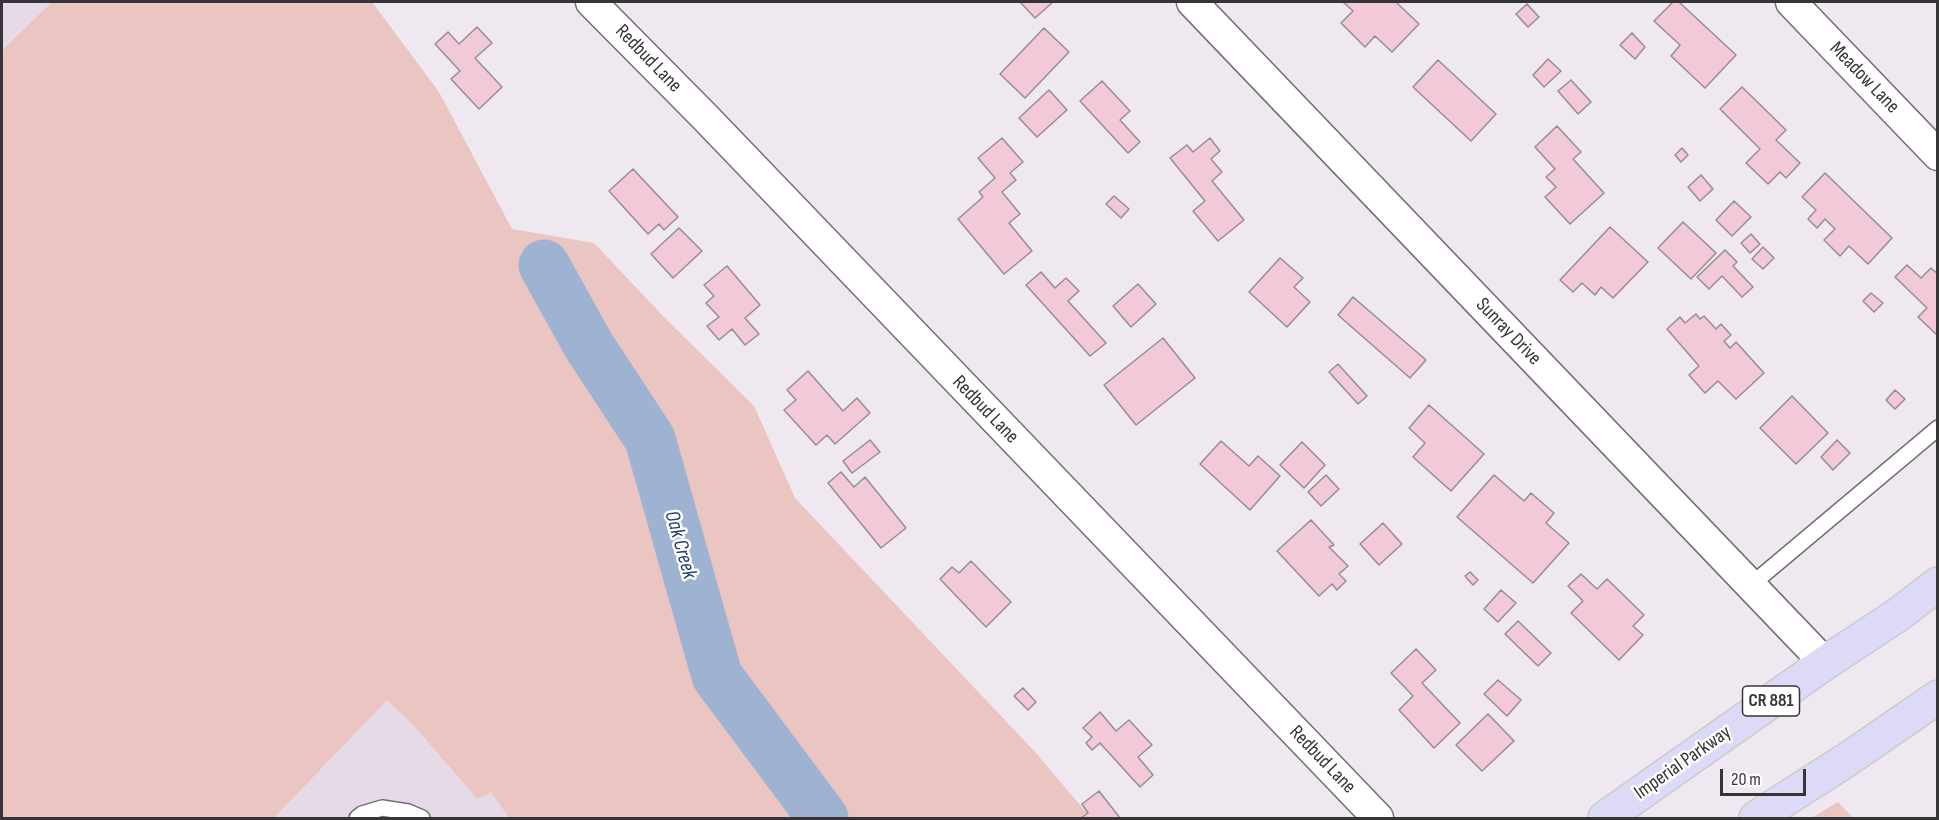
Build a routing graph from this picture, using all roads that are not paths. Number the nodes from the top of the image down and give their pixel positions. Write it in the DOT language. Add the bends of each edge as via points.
graph roads {
  1 [pos="591,2"];
  2 [pos="1192,2"];
  3 [pos="1791,2"];
  4 [pos="1938,154"];
  5 [pos="1938,428"];
  6 [pos="1938,584"];
  7 [pos="1751,585"];
  8 [pos="1825,663"];
  9 [pos="1938,697"];
  10 [pos="357,819"];
  11 [pos="422,819"];
  12 [pos="1378,819"];
  13 [pos="1605,819"];
  14 [pos="1756,819"];
  1 -- 12 [label="street, Redbud Lane"];
  2 -- 7 [label="street, Sunray Drive"];
  3 -- 4 [label="street, Meadow Lane"];
  5 -- 7 [label="lane"];
  6 -- 8 [label="main road, Imperial Parkway / CR 881"];
  7 -- 8 [label="street, Sunray Drive"];
  8 -- 13 [label="main road, Imperial Parkway / CR 881"];
  9 -- 14 [label="main road"];
  10 -- 11 [label="lane" via="382,808 408,812"];
}
